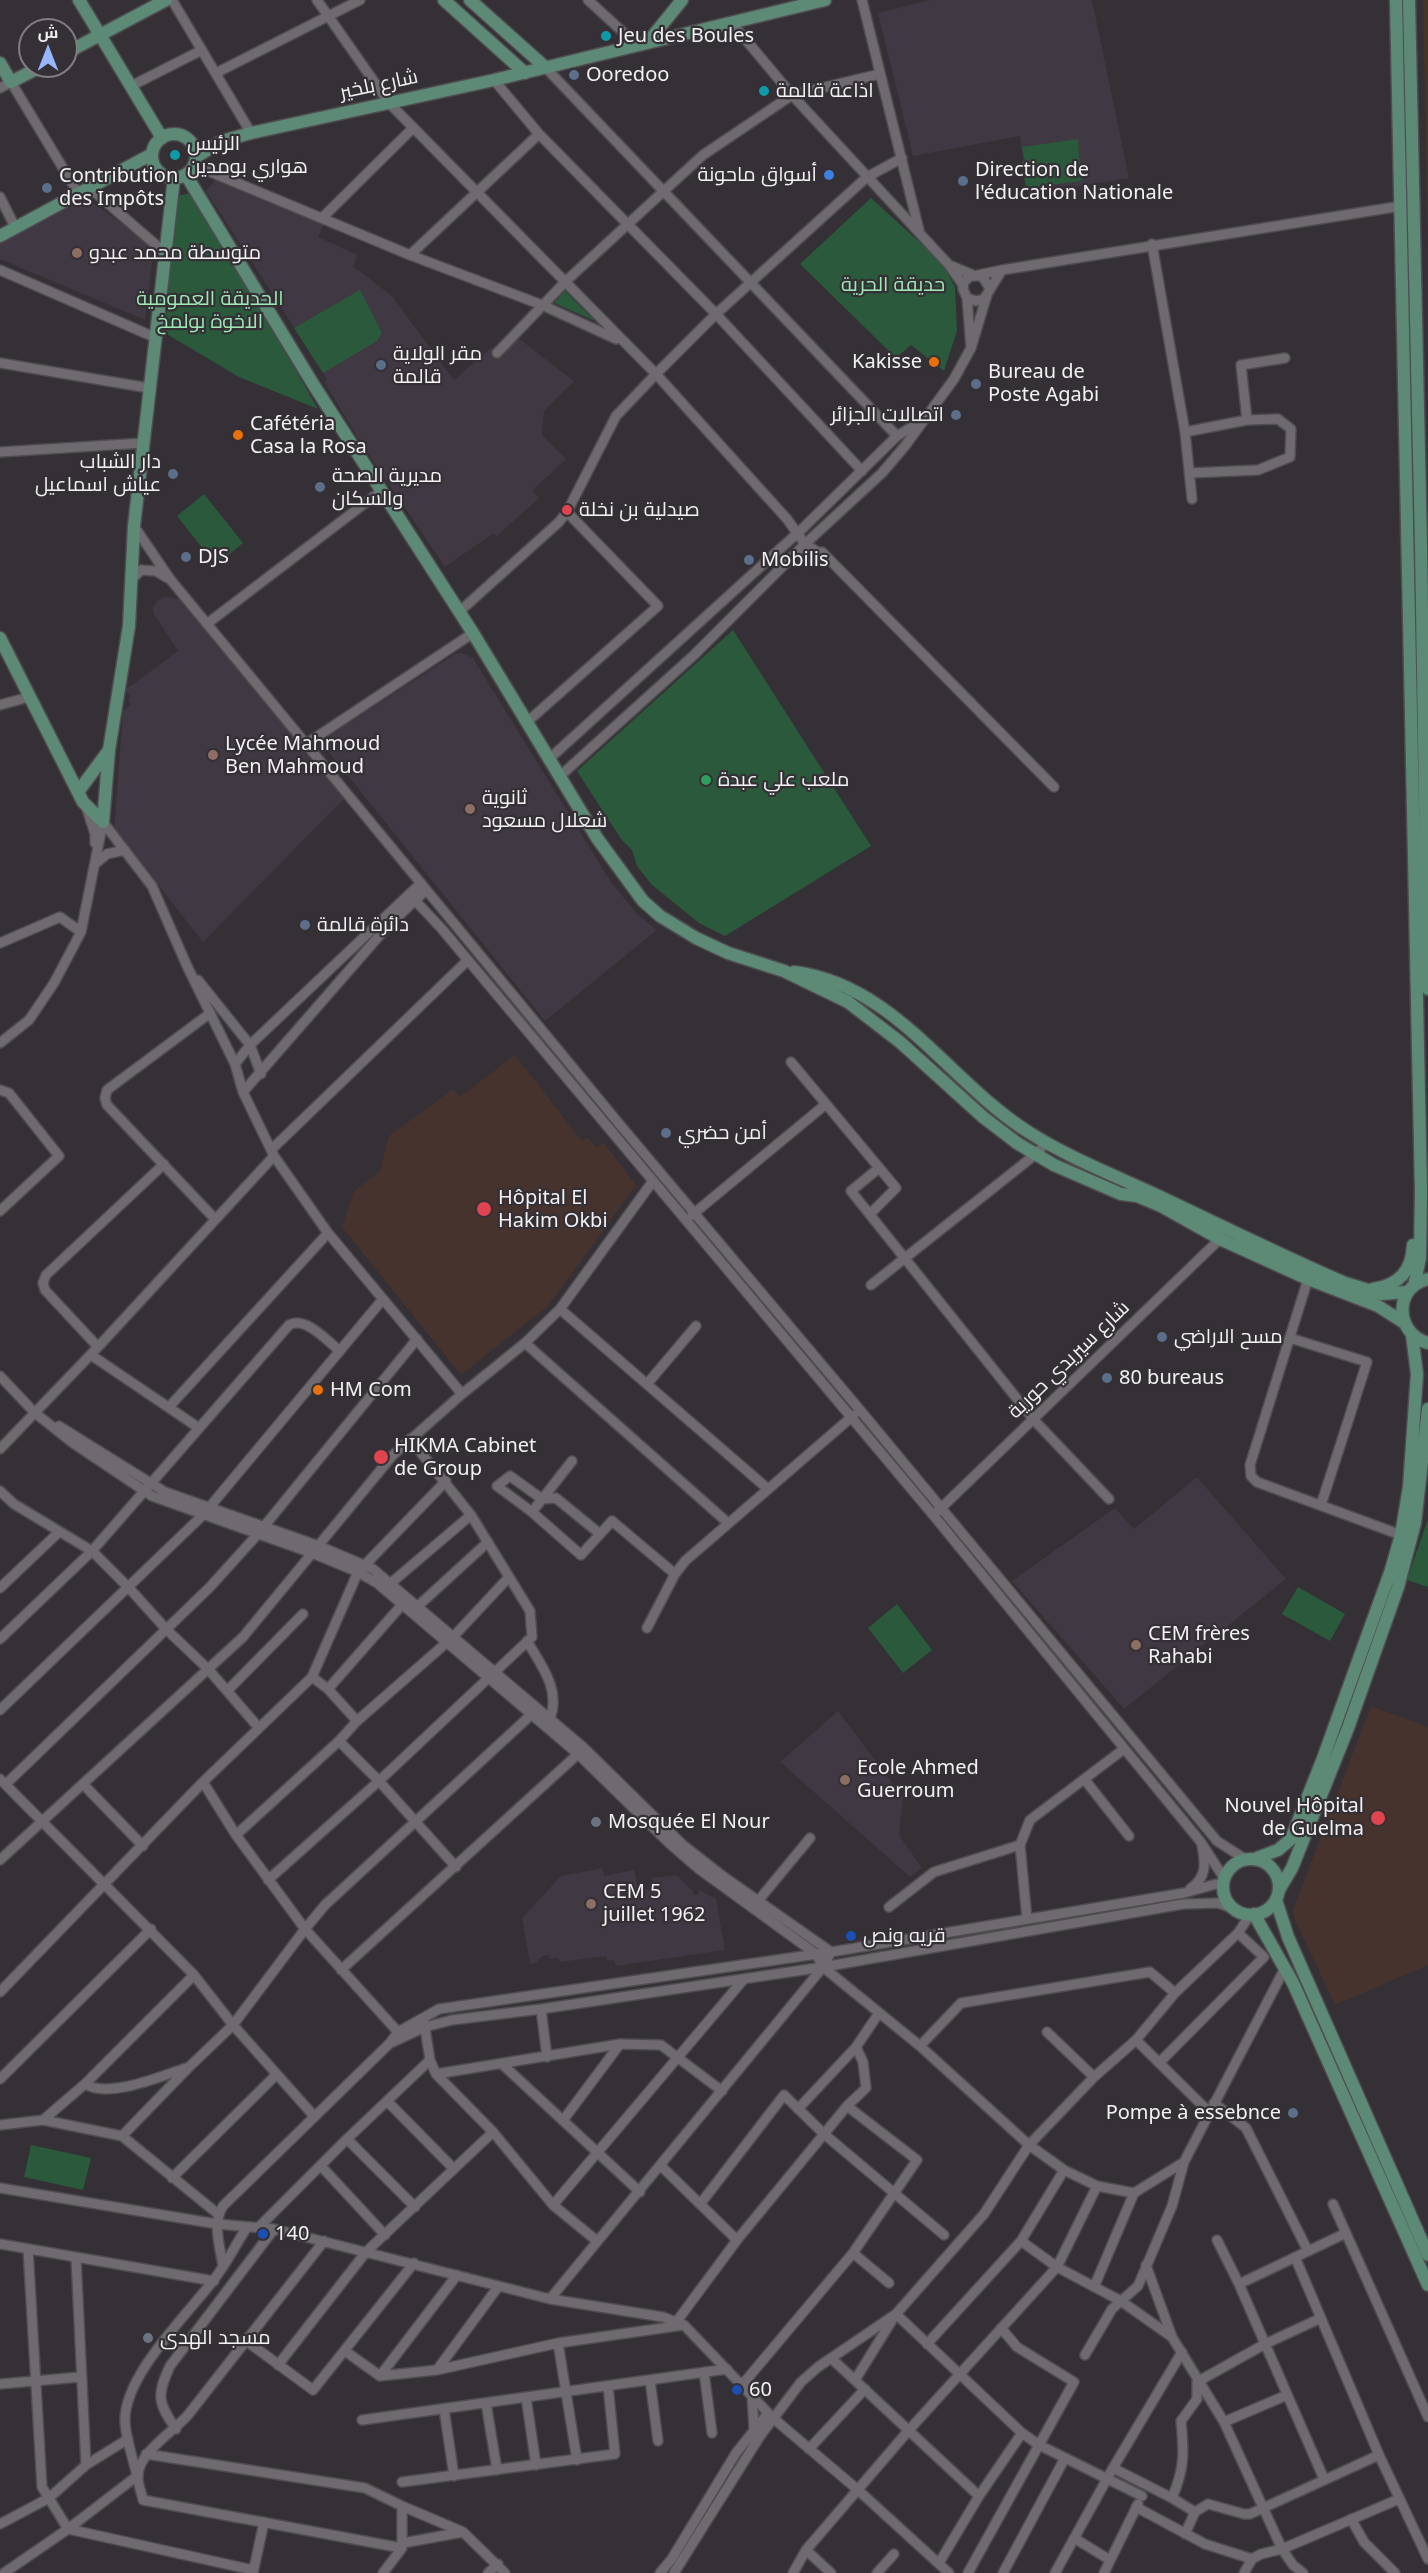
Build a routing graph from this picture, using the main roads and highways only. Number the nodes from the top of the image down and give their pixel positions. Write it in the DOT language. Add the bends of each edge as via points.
graph roads {
  1 [pos="79,0"];
  2 [pos="166,0"];
  3 [pos="444,0"];
  4 [pos="470,0"];
  5 [pos="682,0"];
  6 [pos="825,0"];
  7 [pos="1396,0"];
  8 [pos="1409,0"];
  9 [pos="101,35"];
  10 [pos="642,43"];
  11 [pos="519,44"];
  12 [pos="78,47"];
  13 [pos="505,54"];
  14 [pos="0,63"];
  15 [pos="545,67"];
  16 [pos="525,73"];
  17 [pos="19,78"];
  18 [pos="494,80"];
  19 [pos="162,138"];
  20 [pos="190,140"];
  21 [pos="222,141"];
  22 [pos="152,154"];
  23 [pos="188,168"];
  24 [pos="0,236"];
  25 [pos="0,638"];
  26 [pos="1426,732"];
  27 [pos="109,750"];
  28 [pos="67,767"];
  29 [pos="89,776"];
  30 [pos="107,786"];
  31 [pos="78,792"];
  32 [pos="784,971"];
  33 [pos="1428,989"];
  34 [pos="1421,1190"];
  35 [pos="1428,1280"];
  36 [pos="1411,1289"];
  37 [pos="1364,1291"];
  38 [pos="1403,1322"];
  39 [pos="1412,1335"];
  40 [pos="1428,1343"];
  41 [pos="1428,1409"];
  42 [pos="1249,1859"];
  43 [pos="1277,1895"];
  44 [pos="1252,1914"];
  45 [pos="1428,2255"];
  46 [pos="1428,2285"];
  1 -- 9 [label="main road"];
  2 -- 9 [label="main road"];
  3 -- 13 [label="main road"];
  4 -- 11 [label="main road"];
  5 -- 10 [label="main road"];
  6 -- 10 [label="main road, شارع بلخير"];
  7 -- 34 [label="main road"];
  8 -- 26 [label="main road"];
  9 -- 12 [label="main road"];
  9 -- 19 [label="main road"];
  10 -- 15 [label="main road, شارع بلخير"];
  11 -- 13 [label="main road" via="519,52"];
  11 -- 15 [label="main road"];
  13 -- 16 [label="main road"];
  13 -- 18 [label="main road"];
  14 -- 17 [label="main road" via="11,82"];
  15 -- 16 [label="main road, شارع بلخير"];
  16 -- 18 [label="main road, شارع بلخير"];
  18 -- 21 [label="main road, شارع بلخير"];
  19 -- 20 [label="main road" via="178,134"];
  19 -- 22 [label="main road"];
  20 -- 21 [label="main road, شارع بلخير"];
  20 -- 23 [label="main road"];
  21 -- 23 [label="main road, شارع بلخير"];
  22 -- 23 [label="main road" via="155,168 166,177"];
  22 -- 24 [label="main road"];
  23 -- 27 [label="main road" via="163,251 134,526 129,626"];
  23 -- 32 [label="main road" via="313,384 473,633 615,866 651,909 696,938"];
  25 -- 28 [label="main road"];
  26 -- 33 [label="main road"];
  27 -- 29 [label="main road"];
  27 -- 30 [label="main road"];
  28 -- 29 [label="main road"];
  28 -- 31 [label="main road"];
  29 -- 30 [label="main road"];
  29 -- 31 [label="main road"];
  30 -- 31 [label="main road" via="103,822"];
  32 -- 37 [label="main road" via="816,975 885,1009 992,1105 1046,1143"];
  32 -- 38 [label="main road" via="862,1012 925,1063 983,1118 1035,1154 1121,1194 1161,1206 1220,1239 1378,1306"];
  34 -- 36 [label="main road" via="1420,1258"];
  34 -- 37 [label="main road" via="1408,1268 1396,1282"];
  35 -- 36 [label="main road"];
  36 -- 37 [label="main road" via="1389,1295"];
  36 -- 38 [label="main road" via="1403,1302"];
  38 -- 39 [label="main road"];
  39 -- 40 [label="main road"];
  39 -- 42 [label="main road" via="1417,1374 1409,1487 1401,1534 1373,1622 1291,1839 1278,1850"];
  41 -- 43 [label="main road" via="1415,1523 1398,1587 1348,1728 1292,1868"];
  42 -- 43 [label="main road" via="1266,1863 1273,1870 1278,1879"];
  42 -- 44 [label="main road" via="1233,1865 1224,1882 1227,1901 1233,1908"];
  43 -- 44 [label="main road" via="1269,1908"];
  43 -- 45 [label="main road" via="1288,1937"];
  44 -- 46 [label="main road" via="1285,1968"];
}
